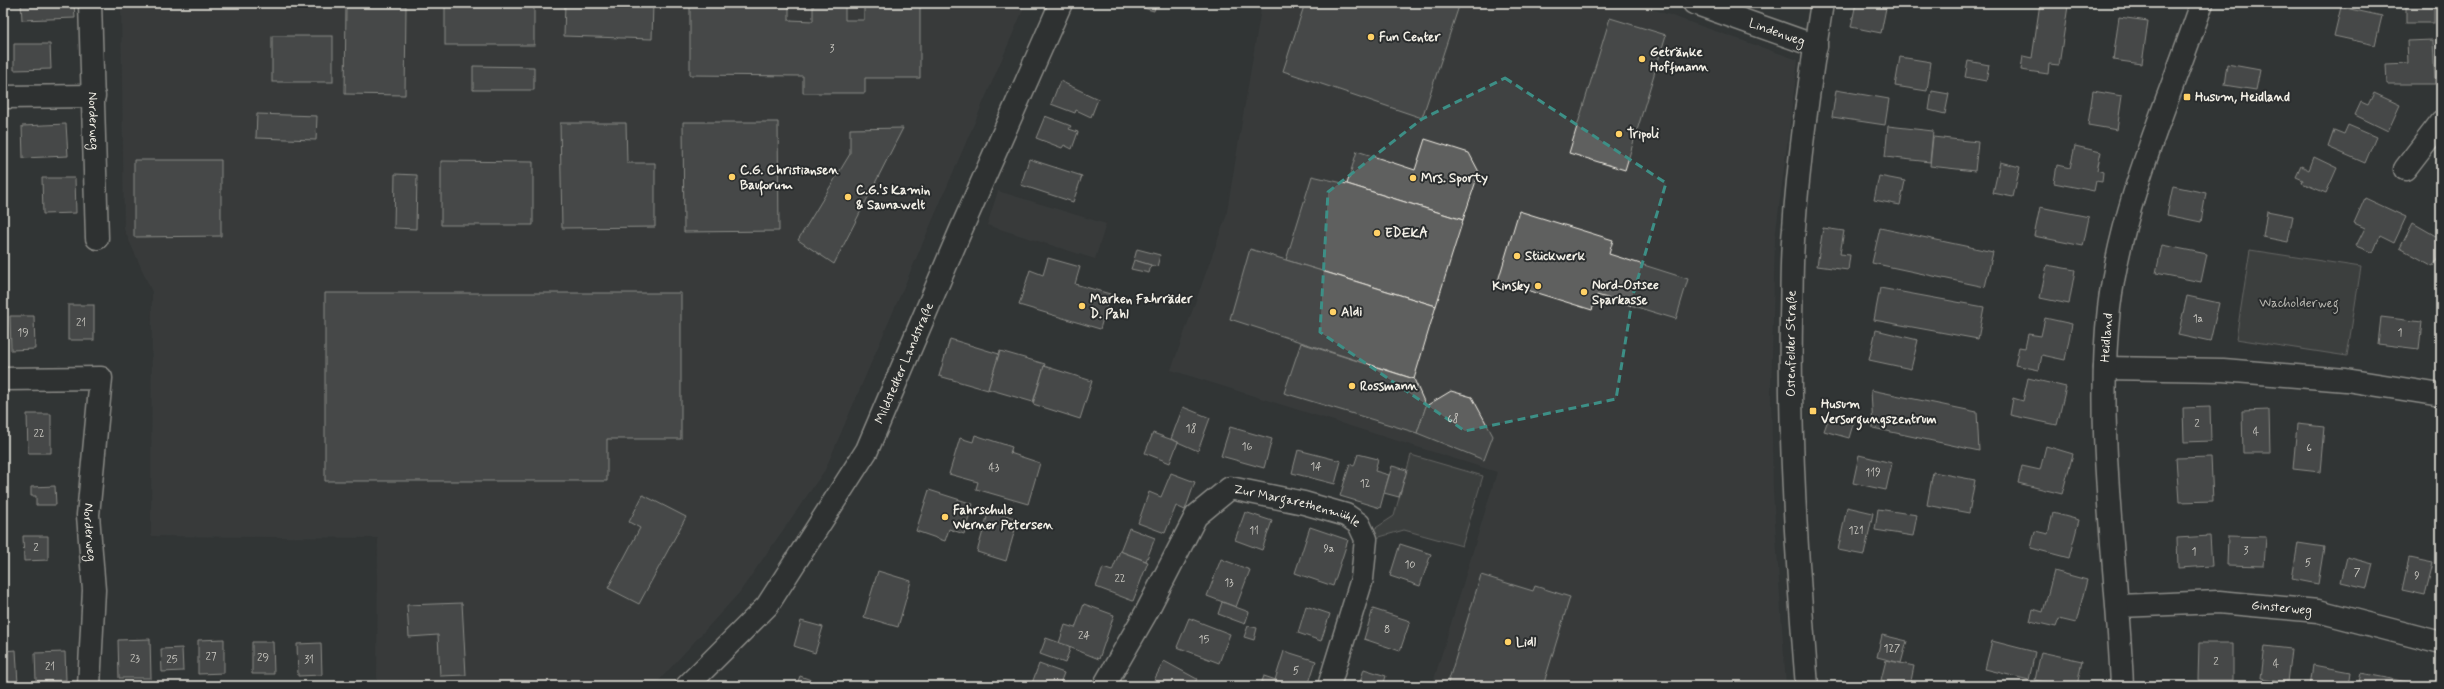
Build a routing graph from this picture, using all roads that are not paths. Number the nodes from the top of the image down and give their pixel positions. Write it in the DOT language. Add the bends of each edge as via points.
graph roads {
  1 [pos="90,3"];
  2 [pos="1061,3"];
  3 [pos="1694,3"];
  4 [pos="1822,3"];
  5 [pos="2202,3"];
  6 [pos="1816,46"];
  7 [pos="94,96"];
  8 [pos="3,97"];
  9 [pos="2441,122"];
  10 [pos="2405,169"];
  11 [pos="97,238"];
  12 [pos="2105,368"];
  13 [pos="3,379"];
  14 [pos="2441,395"];
  15 [pos="2118,606"];
  16 [pos="2441,643"];
  17 [pos="89,686"];
  18 [pos="687,686"];
  19 [pos="1104,686"];
  20 [pos="1329,686"];
  21 [pos="1807,686"];
  22 [pos="2122,686"];
  1 -- 7 [label="street, Norderweg"];
  2 -- 18 [label="street, Mildstedter Landstraße" via="867,450 767,606"];
  3 -- 6 [label="street, Lindenweg"];
  4 -- 6 [label="street, Ostenfelder Straße"];
  5 -- 12 [label="street, Heidland" via="2144,159 2124,230 2109,307"];
  6 -- 21 [label="street, Ostenfelder Straße" via="1794,230 1790,375 1795,546"];
  7 -- 8 [label="street"];
  7 -- 11 [label="street, Norderweg"];
  9 -- 10 [label="street"];
  12 -- 14 [label="street" via="2223,370 2346,380"];
  12 -- 15 [label="street, Heidland" via="2104,438"];
  13 -- 17 [label="street, Norderweg" via="101,378 88,515 94,590"];
  15 -- 16 [label="street, Ginsterweg" via="2220,602 2318,611"];
  15 -- 22 [label="street, Heidland"];
  19 -- 20 [label="street, Zur Margarethenmühle" via="1146,613 1196,516 1230,488 1304,503 1346,515 1359,524 1366,539 1362,579"];
}
